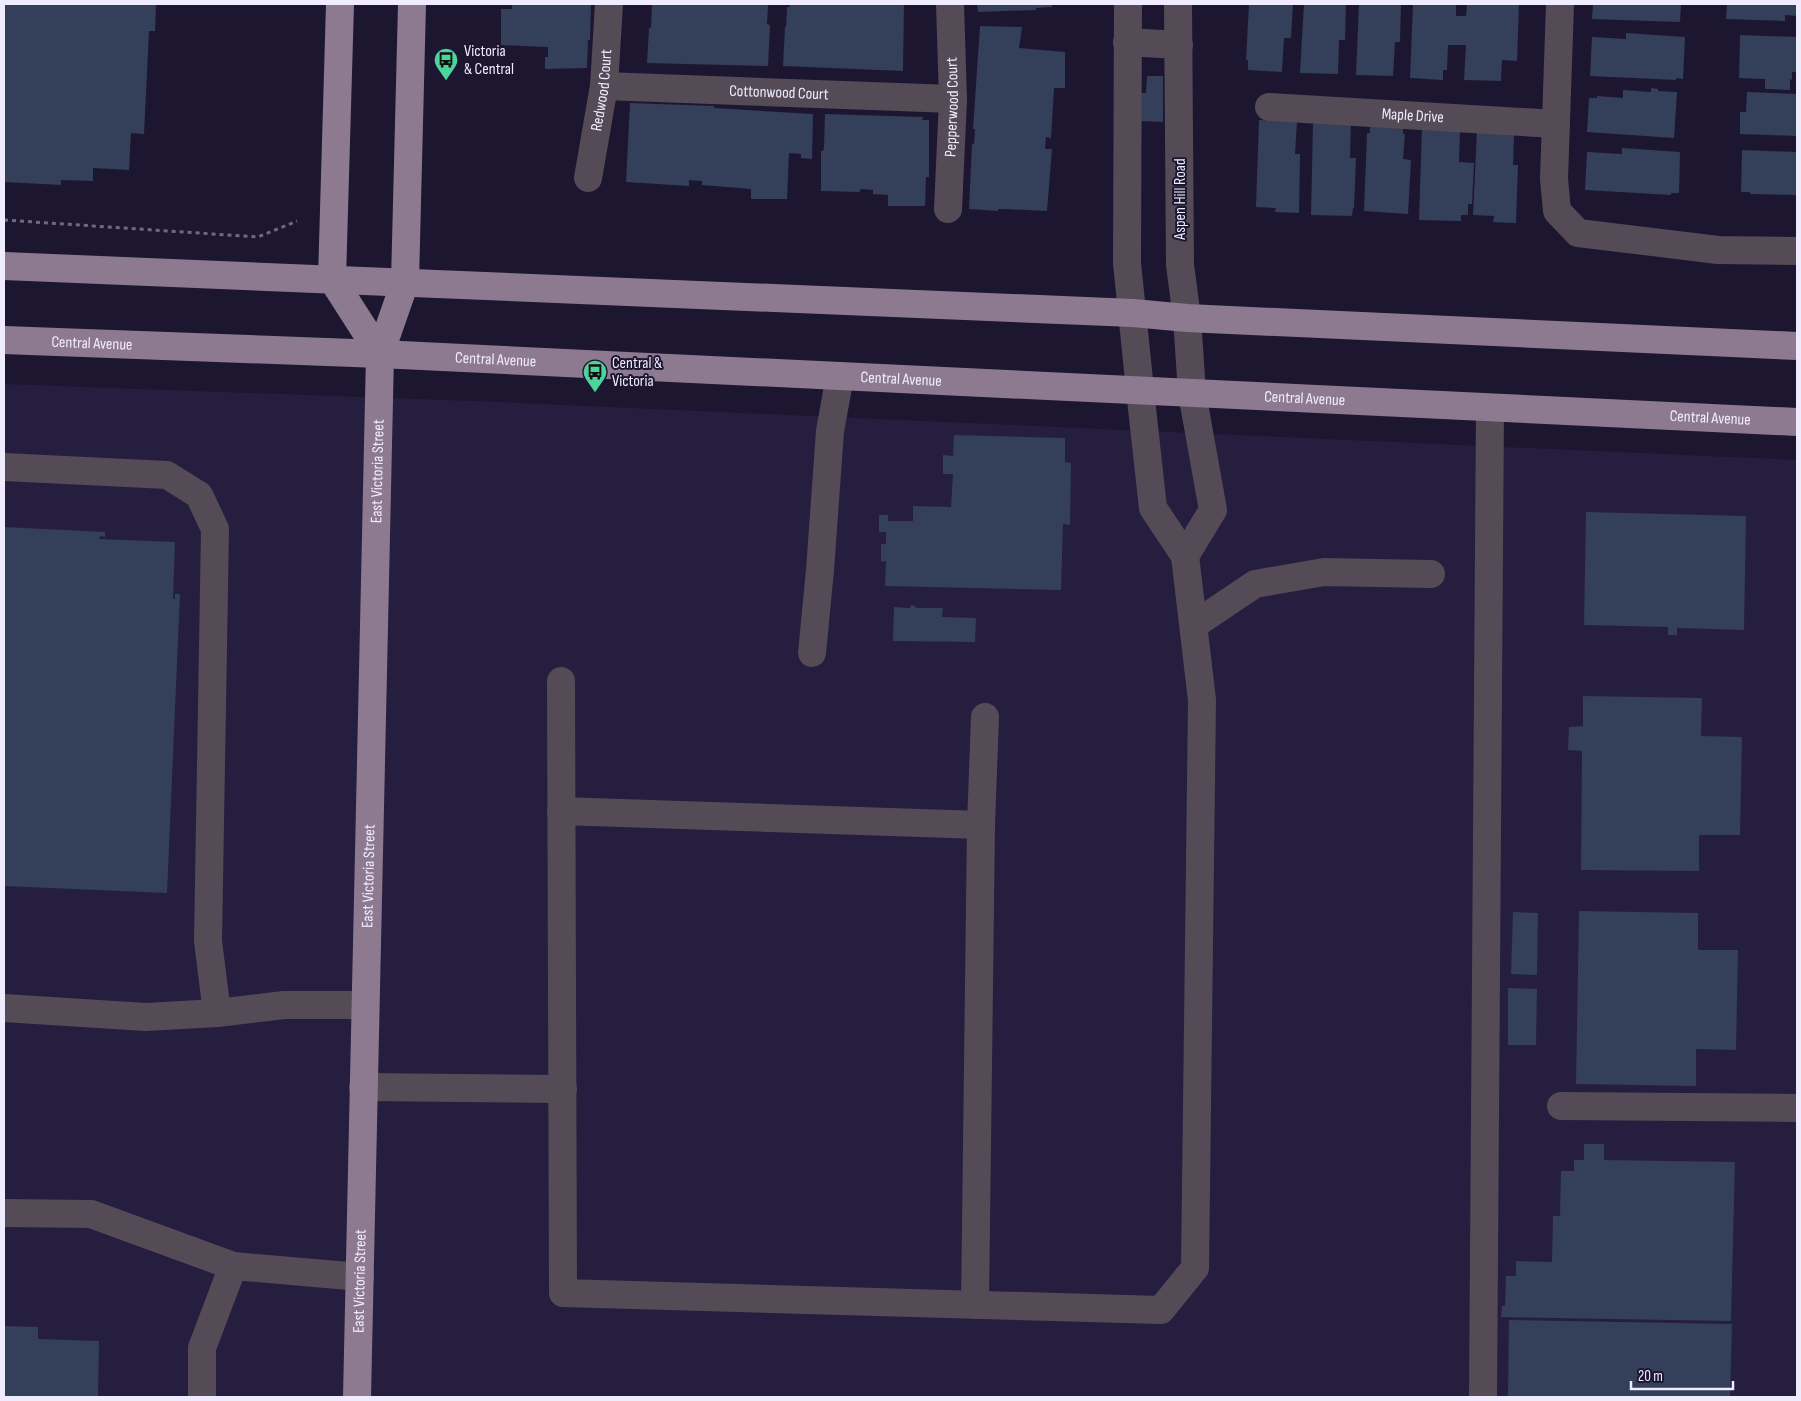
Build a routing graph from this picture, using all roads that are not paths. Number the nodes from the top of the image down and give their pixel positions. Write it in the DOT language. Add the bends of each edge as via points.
graph roads {
  1 [pos="340,4"];
  2 [pos="412,4"];
  3 [pos="609,4"];
  4 [pos="950,4"];
  5 [pos="1128,4"];
  6 [pos="1178,4"];
  7 [pos="1560,4"];
  8 [pos="1128,42"];
  9 [pos="1179,45"];
  10 [pos="604,86"];
  11 [pos="953,99"];
  12 [pos="1269,107"];
  13 [pos="1556,124"];
  14 [pos="588,178"];
  15 [pos="948,209"];
  16 [pos="1797,251"];
  17 [pos="4,266"];
  18 [pos="332,279"];
  19 [pos="405,282"];
  20 [pos="1132,313"];
  21 [pos="1187,318"];
  22 [pos="4,340"];
  23 [pos="1797,346"];
  24 [pos="380,354"];
  25 [pos="840,376"];
  26 [pos="1140,390"];
  27 [pos="1192,393"];
  28 [pos="1490,408"];
  29 [pos="1797,422"];
  30 [pos="4,467"];
  31 [pos="1186,556"];
  32 [pos="1431,574"];
  33 [pos="1194,625"];
  34 [pos="812,652"];
  35 [pos="561,681"];
  36 [pos="985,717"];
  37 [pos="561,811"];
  38 [pos="980,825"];
  39 [pos="365,1005"];
  40 [pos="4,1008"];
  41 [pos="217,1013"];
  42 [pos="363,1087"];
  43 [pos="562,1089"];
  44 [pos="1561,1106"];
  45 [pos="1797,1108"];
  46 [pos="4,1213"];
  47 [pos="233,1266"];
  48 [pos="360,1277"];
  49 [pos="975,1305"];
  50 [pos="202,1397"];
  51 [pos="357,1397"];
  52 [pos="1483,1397"];
  1 -- 18 [label="main road"];
  2 -- 19 [label="main road, East Victoria Street"];
  3 -- 10 [label="street, Redwood Court"];
  4 -- 11 [label="street, Pepperwood Court"];
  5 -- 8 [label="street"];
  6 -- 9 [label="street, Aspen Hill Road"];
  7 -- 13 [label="street"];
  8 -- 9 [label="street"];
  8 -- 20 [label="street" via="1127,263"];
  9 -- 21 [label="street, Aspen Hill Road" via="1180,265"];
  10 -- 11 [label="street, Cottonwood Court"];
  10 -- 14 [label="street, Redwood Court"];
  11 -- 15 [label="street, Pepperwood Court"];
  12 -- 13 [label="street, Maple Drive"];
  13 -- 16 [label="street" via="1554,180 1557,211 1578,233 1718,250"];
  17 -- 18 [label="main road"];
  18 -- 19 [label="main road"];
  18 -- 24 [label="main road"];
  19 -- 20 [label="main road"];
  19 -- 24 [label="main road, East Victoria Street"];
  20 -- 21 [label="main road"];
  20 -- 26 [label="street"];
  21 -- 23 [label="main road"];
  21 -- 27 [label="street, Aspen Hill Road"];
  22 -- 24 [label="main road, Central Avenue"];
  24 -- 25 [label="main road, Central Avenue"];
  24 -- 39 [label="main road, East Victoria Street"];
  25 -- 26 [label="main road, Central Avenue"];
  25 -- 34 [label="street" via="830,431"];
  26 -- 27 [label="main road, Central Avenue"];
  26 -- 31 [label="street" via="1153,508"];
  27 -- 28 [label="main road, Central Avenue"];
  27 -- 31 [label="street, Aspen Hill Road" via="1213,510"];
  28 -- 29 [label="main road, Central Avenue"];
  28 -- 52 [label="street"];
  30 -- 41 [label="street" via="167,475 198,495 215,529 208,941"];
  31 -- 33 [label="street"];
  32 -- 33 [label="street" via="1324,572 1255,584"];
  33 -- 49 [label="street" via="1202,700 1194,1268 1161,1310"];
  35 -- 37 [label="street"];
  36 -- 38 [label="street"];
  37 -- 38 [label="street"];
  37 -- 43 [label="street"];
  38 -- 49 [label="street"];
  39 -- 41 [label="street" via="284,1005"];
  39 -- 42 [label="main road, East Victoria Street"];
  40 -- 41 [label="street" via="146,1017"];
  42 -- 43 [label="street"];
  42 -- 48 [label="main road, East Victoria Street"];
  43 -- 49 [label="street" via="563,1293"];
  44 -- 45 [label="street"];
  46 -- 47 [label="street" via="91,1214"];
  47 -- 48 [label="street"];
  47 -- 50 [label="street" via="202,1348"];
  48 -- 51 [label="main road, East Victoria Street"];
}
